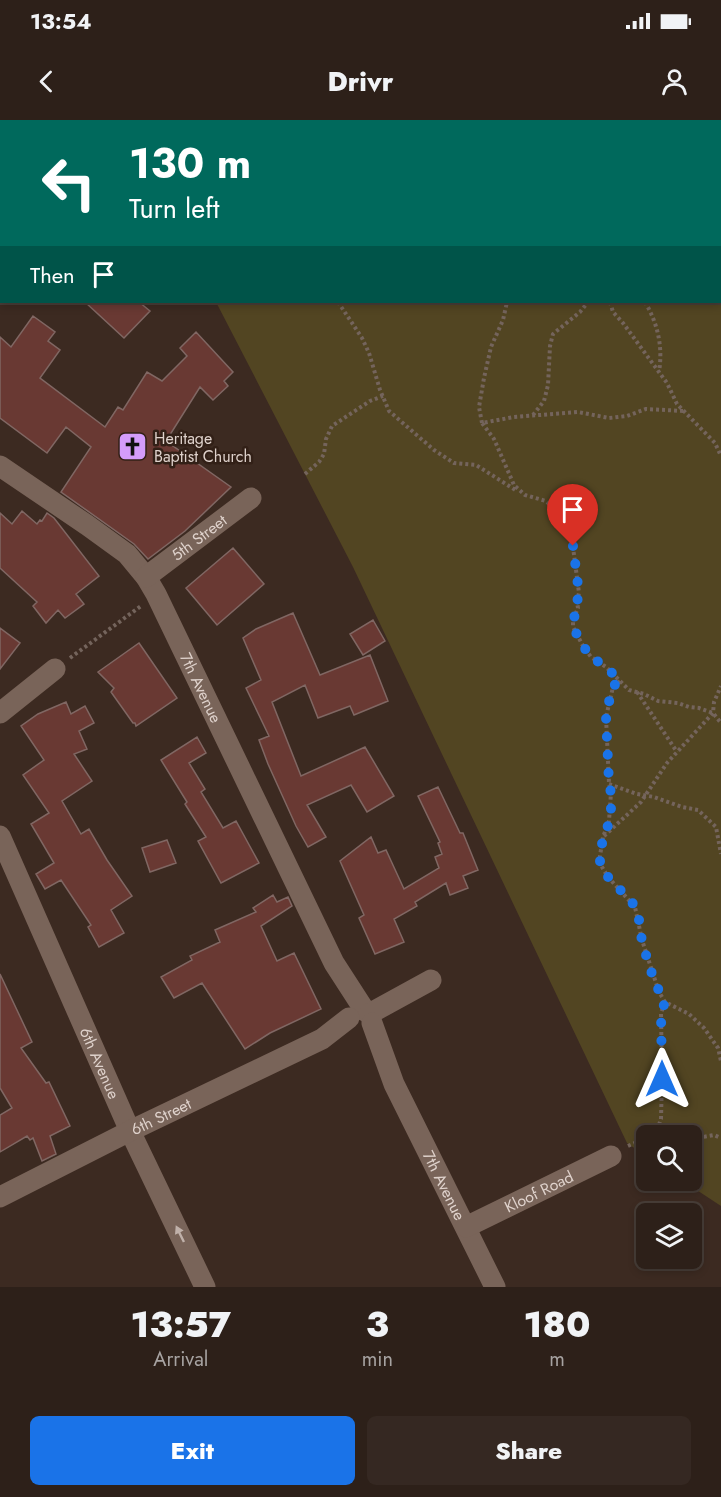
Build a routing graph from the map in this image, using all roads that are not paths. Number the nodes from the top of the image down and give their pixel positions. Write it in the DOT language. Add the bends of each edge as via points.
graph roads {
  1 [pos="0,466"];
  2 [pos="250,498"];
  3 [pos="151,586"];
  4 [pos="55,669"];
  5 [pos="0,713"];
  6 [pos="0,836"];
  7 [pos="431,980"];
  8 [pos="360,1021"];
  9 [pos="130,1131"];
  10 [pos="611,1156"];
  11 [pos="0,1197"];
  12 [pos="466,1227"];
  13 [pos="205,1287"];
  14 [pos="495,1287"];
  1 -- 3 [label="street, 7th Avenue" via="126,554"];
  2 -- 3 [label="street, 5th Street"];
  3 -- 8 [label="street, 7th Avenue"];
  4 -- 5 [label="street"];
  6 -- 9 [label="street, 6th Avenue"];
  7 -- 8 [label="street, 6th Street"];
  8 -- 9 [label="street, 6th Street"];
  8 -- 12 [label="street, 7th Avenue"];
  9 -- 11 [label="street, 6th Street"];
  13 -- 9 [label="street, 6th Avenue, one-way"];
  10 -- 12 [label="street, Kloof Road"];
  12 -- 14 [label="street, 7th Avenue"];
}
